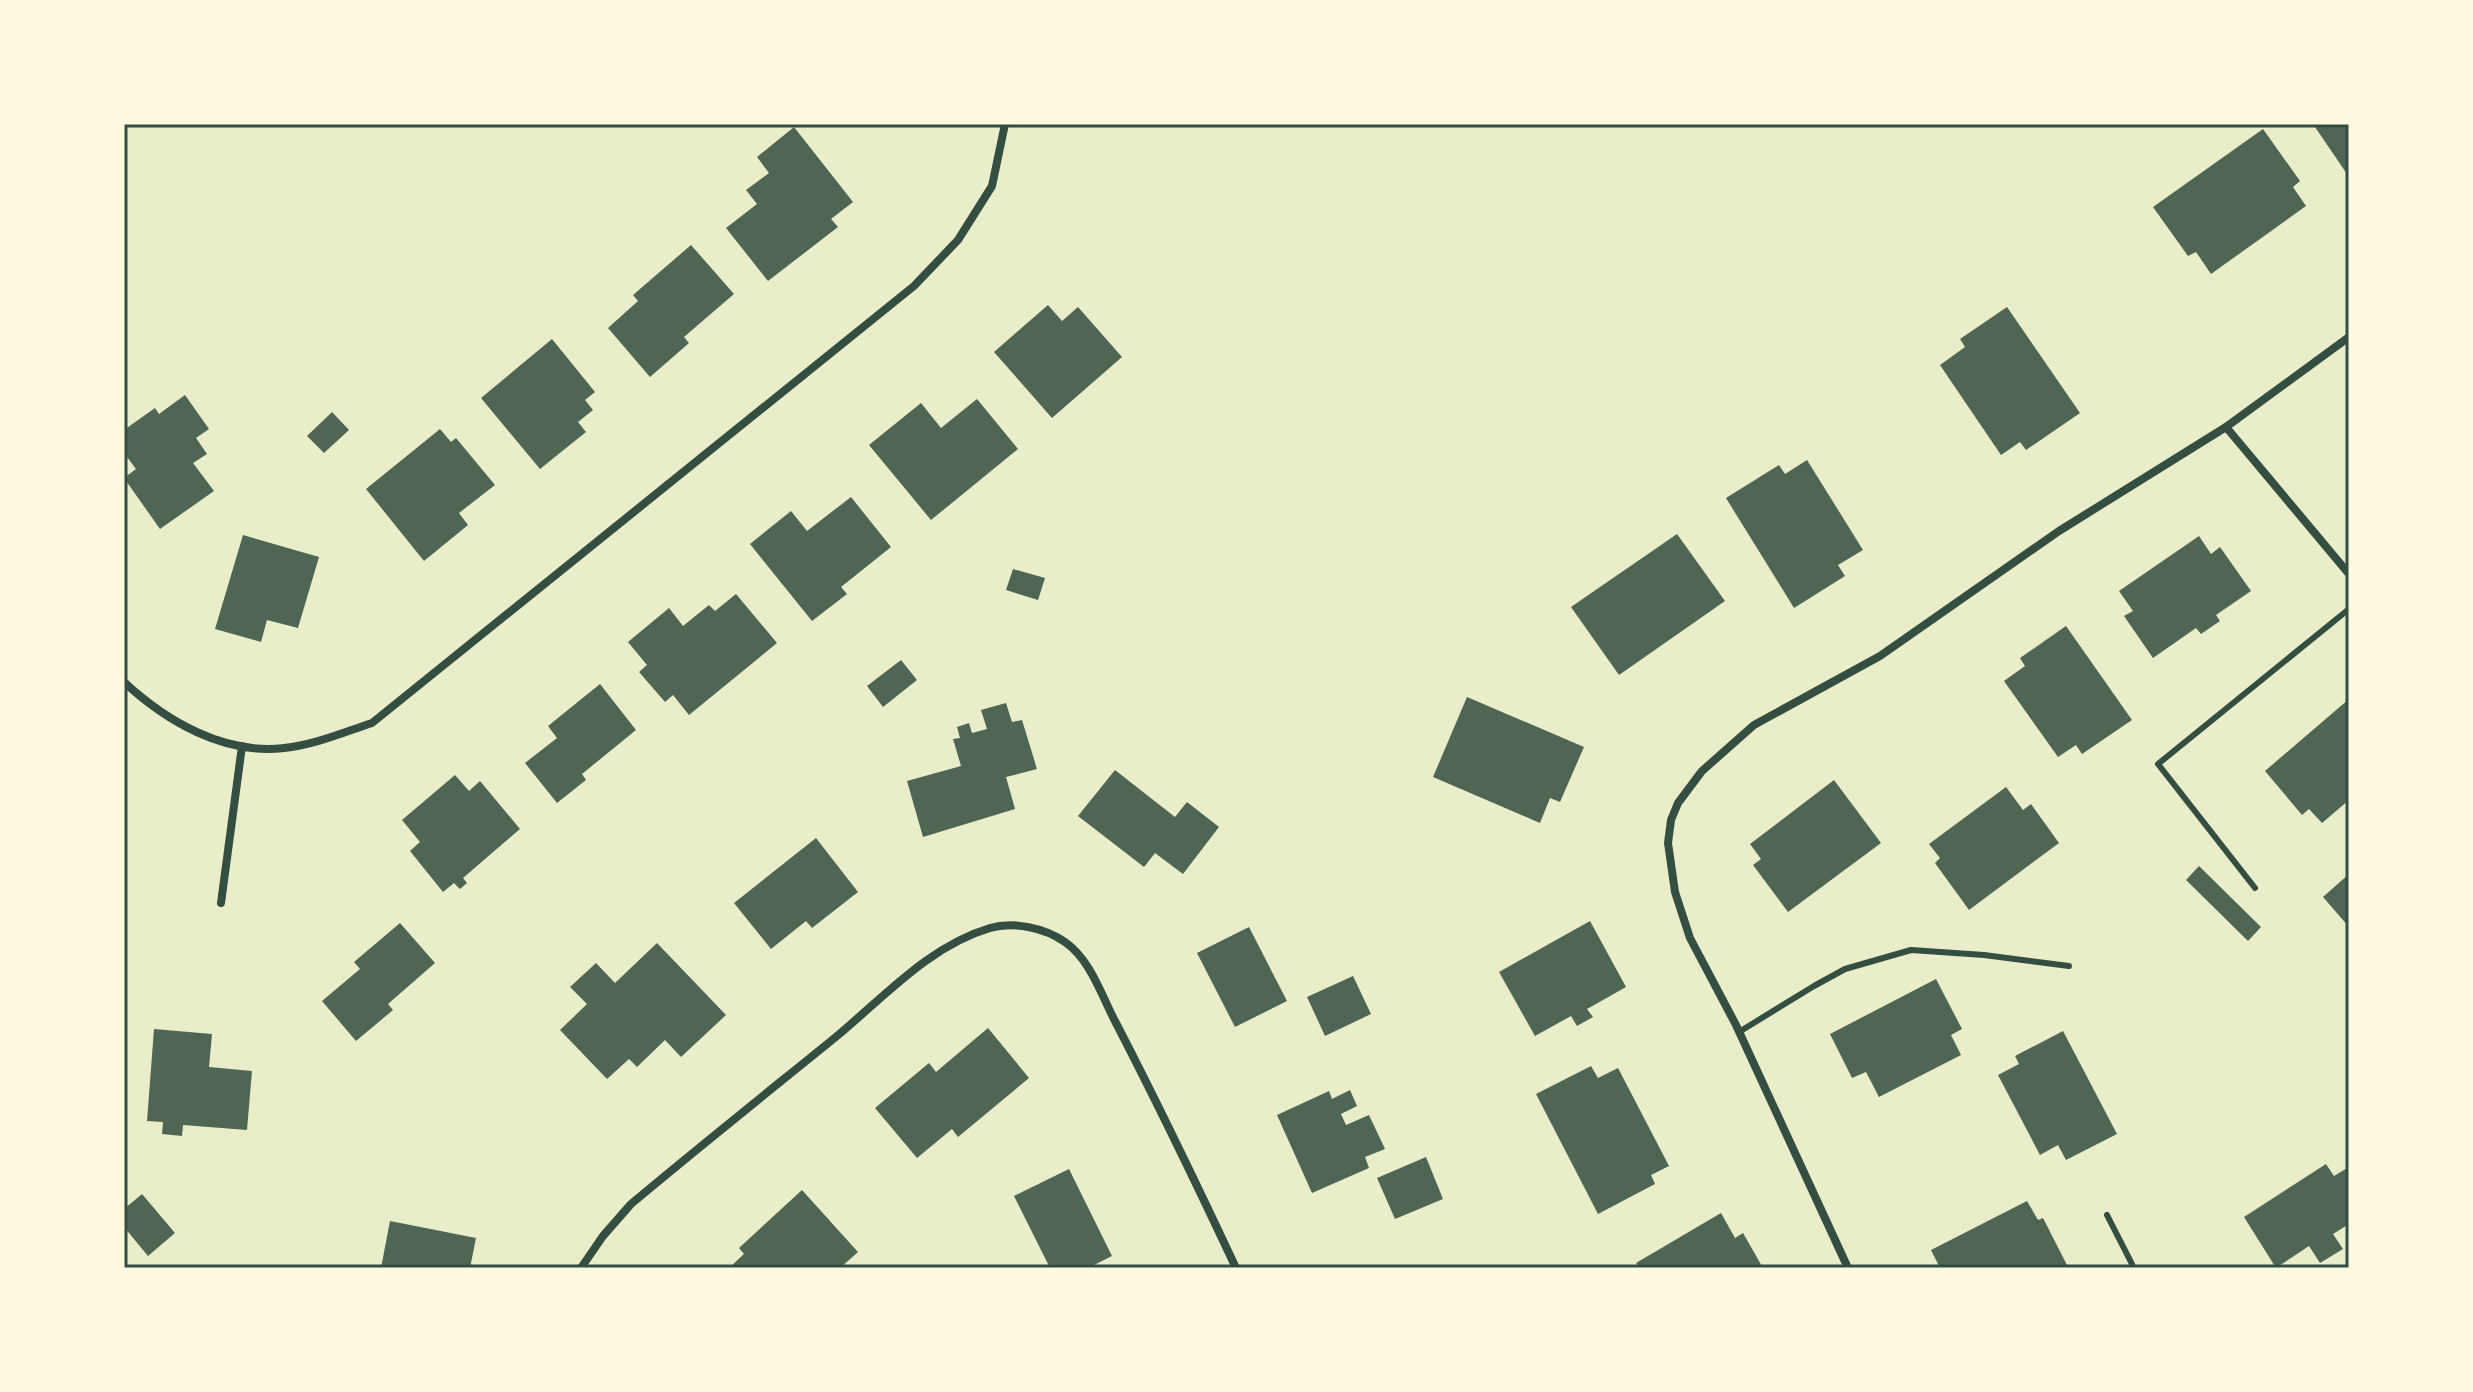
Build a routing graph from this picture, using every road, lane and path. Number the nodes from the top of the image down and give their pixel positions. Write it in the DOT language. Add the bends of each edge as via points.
graph roads {
  1 [pos="1005,124"];
  2 [pos="2349,337"];
  3 [pos="2226,427"];
  4 [pos="2349,574"];
  5 [pos="2349,609"];
  6 [pos="124,682"];
  7 [pos="242,746"];
  8 [pos="2255,888"];
  9 [pos="221,903"];
  10 [pos="2069,966"];
  11 [pos="1739,1032"];
  12 [pos="2107,1215"];
  13 [pos="581,1268"];
  14 [pos="1236,1268"];
  15 [pos="1848,1268"];
  16 [pos="2134,1268"];
  1 -- 7 [label="street" via="992,186 958,240 914,286 372,723 283,748"];
  2 -- 3 [label="street"];
  3 -- 4 [label="street"];
  3 -- 11 [label="street" via="2059,531 1880,656 1754,725 1702,771 1678,803 1668,843 1675,892 1690,938"];
  5 -- 8 [label="lane" via="2158,764"];
  6 -- 7 [label="street" via="148,705 191,731"];
  7 -- 9 [label="street"];
  10 -- 11 [label="lane" via="1911,950 1845,969"];
  11 -- 15 [label="street"];
  12 -- 16 [label="lane"];
  13 -- 14 [label="street" via="631,1204 916,968 965,939 1006,925 1066,942 1086,965 1156,1097"];
}
